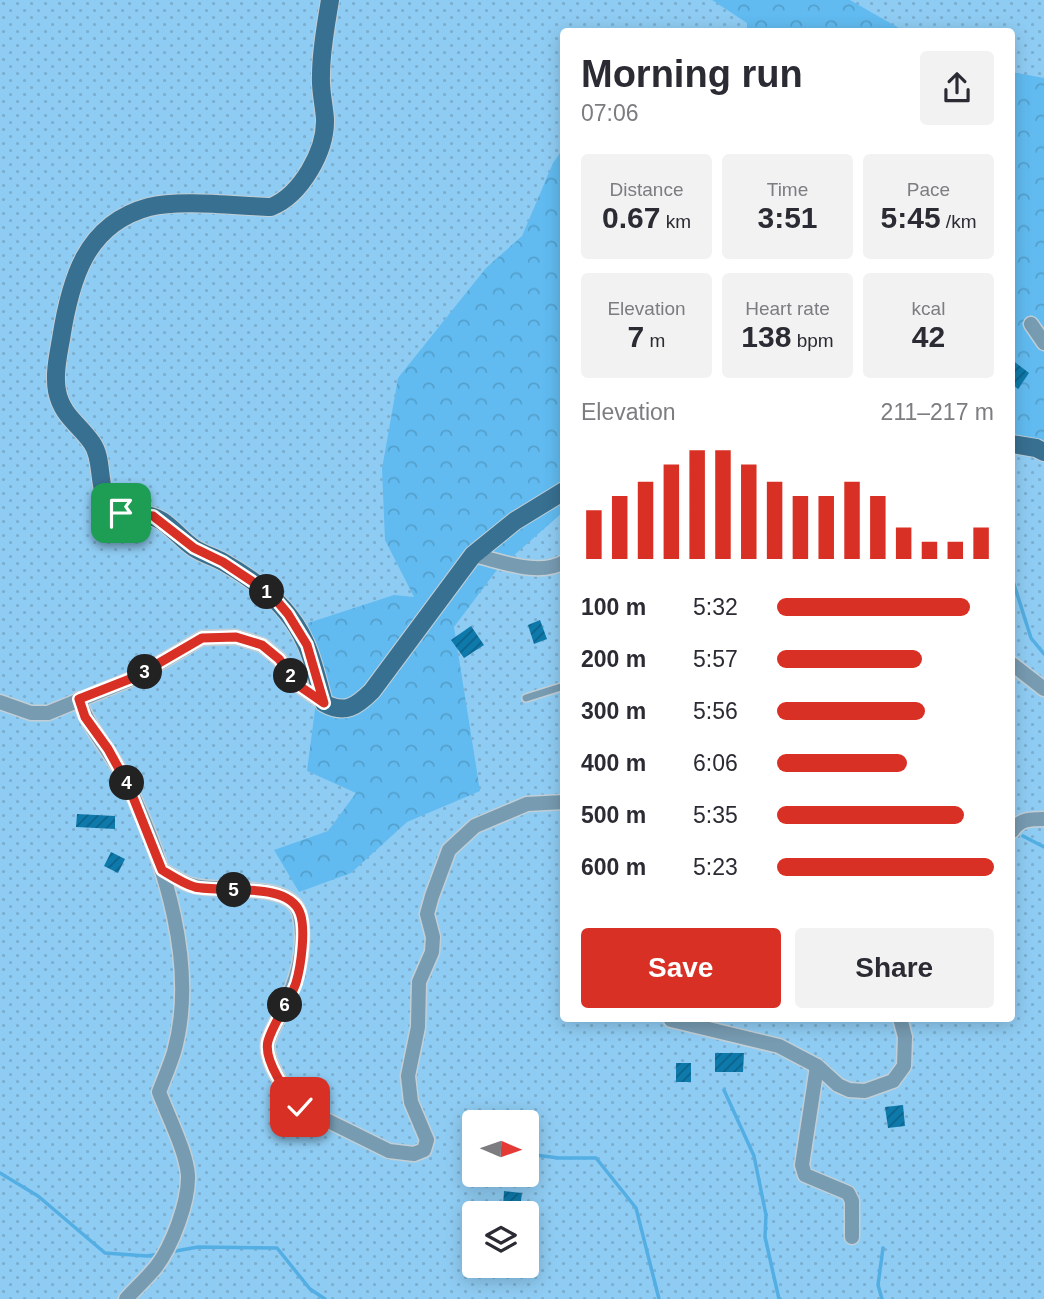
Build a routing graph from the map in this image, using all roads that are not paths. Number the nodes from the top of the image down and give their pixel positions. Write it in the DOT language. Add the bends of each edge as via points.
graph roads {
  1 [pos="330,0"];
  2 [pos="1031,324"];
  3 [pos="1044,343"];
  4 [pos="1015,444"];
  5 [pos="1044,452"];
  6 [pos="560,493"];
  7 [pos="473,555"];
  8 [pos="560,564"];
  9 [pos="1015,666"];
  10 [pos="560,687"];
  11 [pos="1044,689"];
  12 [pos="526,698"];
  13 [pos="79,699"];
  14 [pos="0,702"];
  15 [pos="324,703"];
  16 [pos="560,802"];
  17 [pos="1044,820"];
  18 [pos="1015,826"];
  19 [pos="162,870"];
  20 [pos="680,1022"];
  21 [pos="901,1022"];
  22 [pos="817,1066"];
  23 [pos="852,1237"];
  24 [pos="126,1299"];
  1 -- 15 [label="street" via="321,74 325,120 320,150 304,177 284,202 271,206 150,207 123,217 100,235 79,266 56,372 65,413 93,443 111,506 121,513 153,516 194,548 271,594 307,645"];
  2 -- 3 [label="street"];
  4 -- 5 [label="street"];
  6 -- 7 [label="street"];
  7 -- 8 [label="street" via="534,568"];
  7 -- 15 [label="street" via="357,706 347,709"];
  9 -- 11 [label="street"];
  10 -- 12 [label="lane"];
  13 -- 14 [label="street" via="48,713 31,713"];
  13 -- 15 [label="street" via="135,677 202,638 236,637 262,645 298,685"];
  13 -- 19 [label="street" via="85,717 129,787"];
  16 -- 19 [label="street" via="517,808 475,826 449,849 427,914 432,952 419,982 418,1027 408,1076 411,1102 427,1140 424,1150 414,1154 389,1151 300,1107 288,1096 268,1056 268,1042 296,982 303,941 300,913 290,899 273,893 192,886"];
  17 -- 18 [label="street" via="1029,819"];
  19 -- 24 [label="street" via="180,944 181,1003 174,1051 159,1092 188,1176 173,1237 156,1267"];
  20 -- 22 [label="street" via="769,1043"];
  21 -- 22 [label="street" via="904,1066 893,1081 866,1091 849,1090"];
  22 -- 23 [label="street" via="802,1165 805,1175 848,1193"];
}
